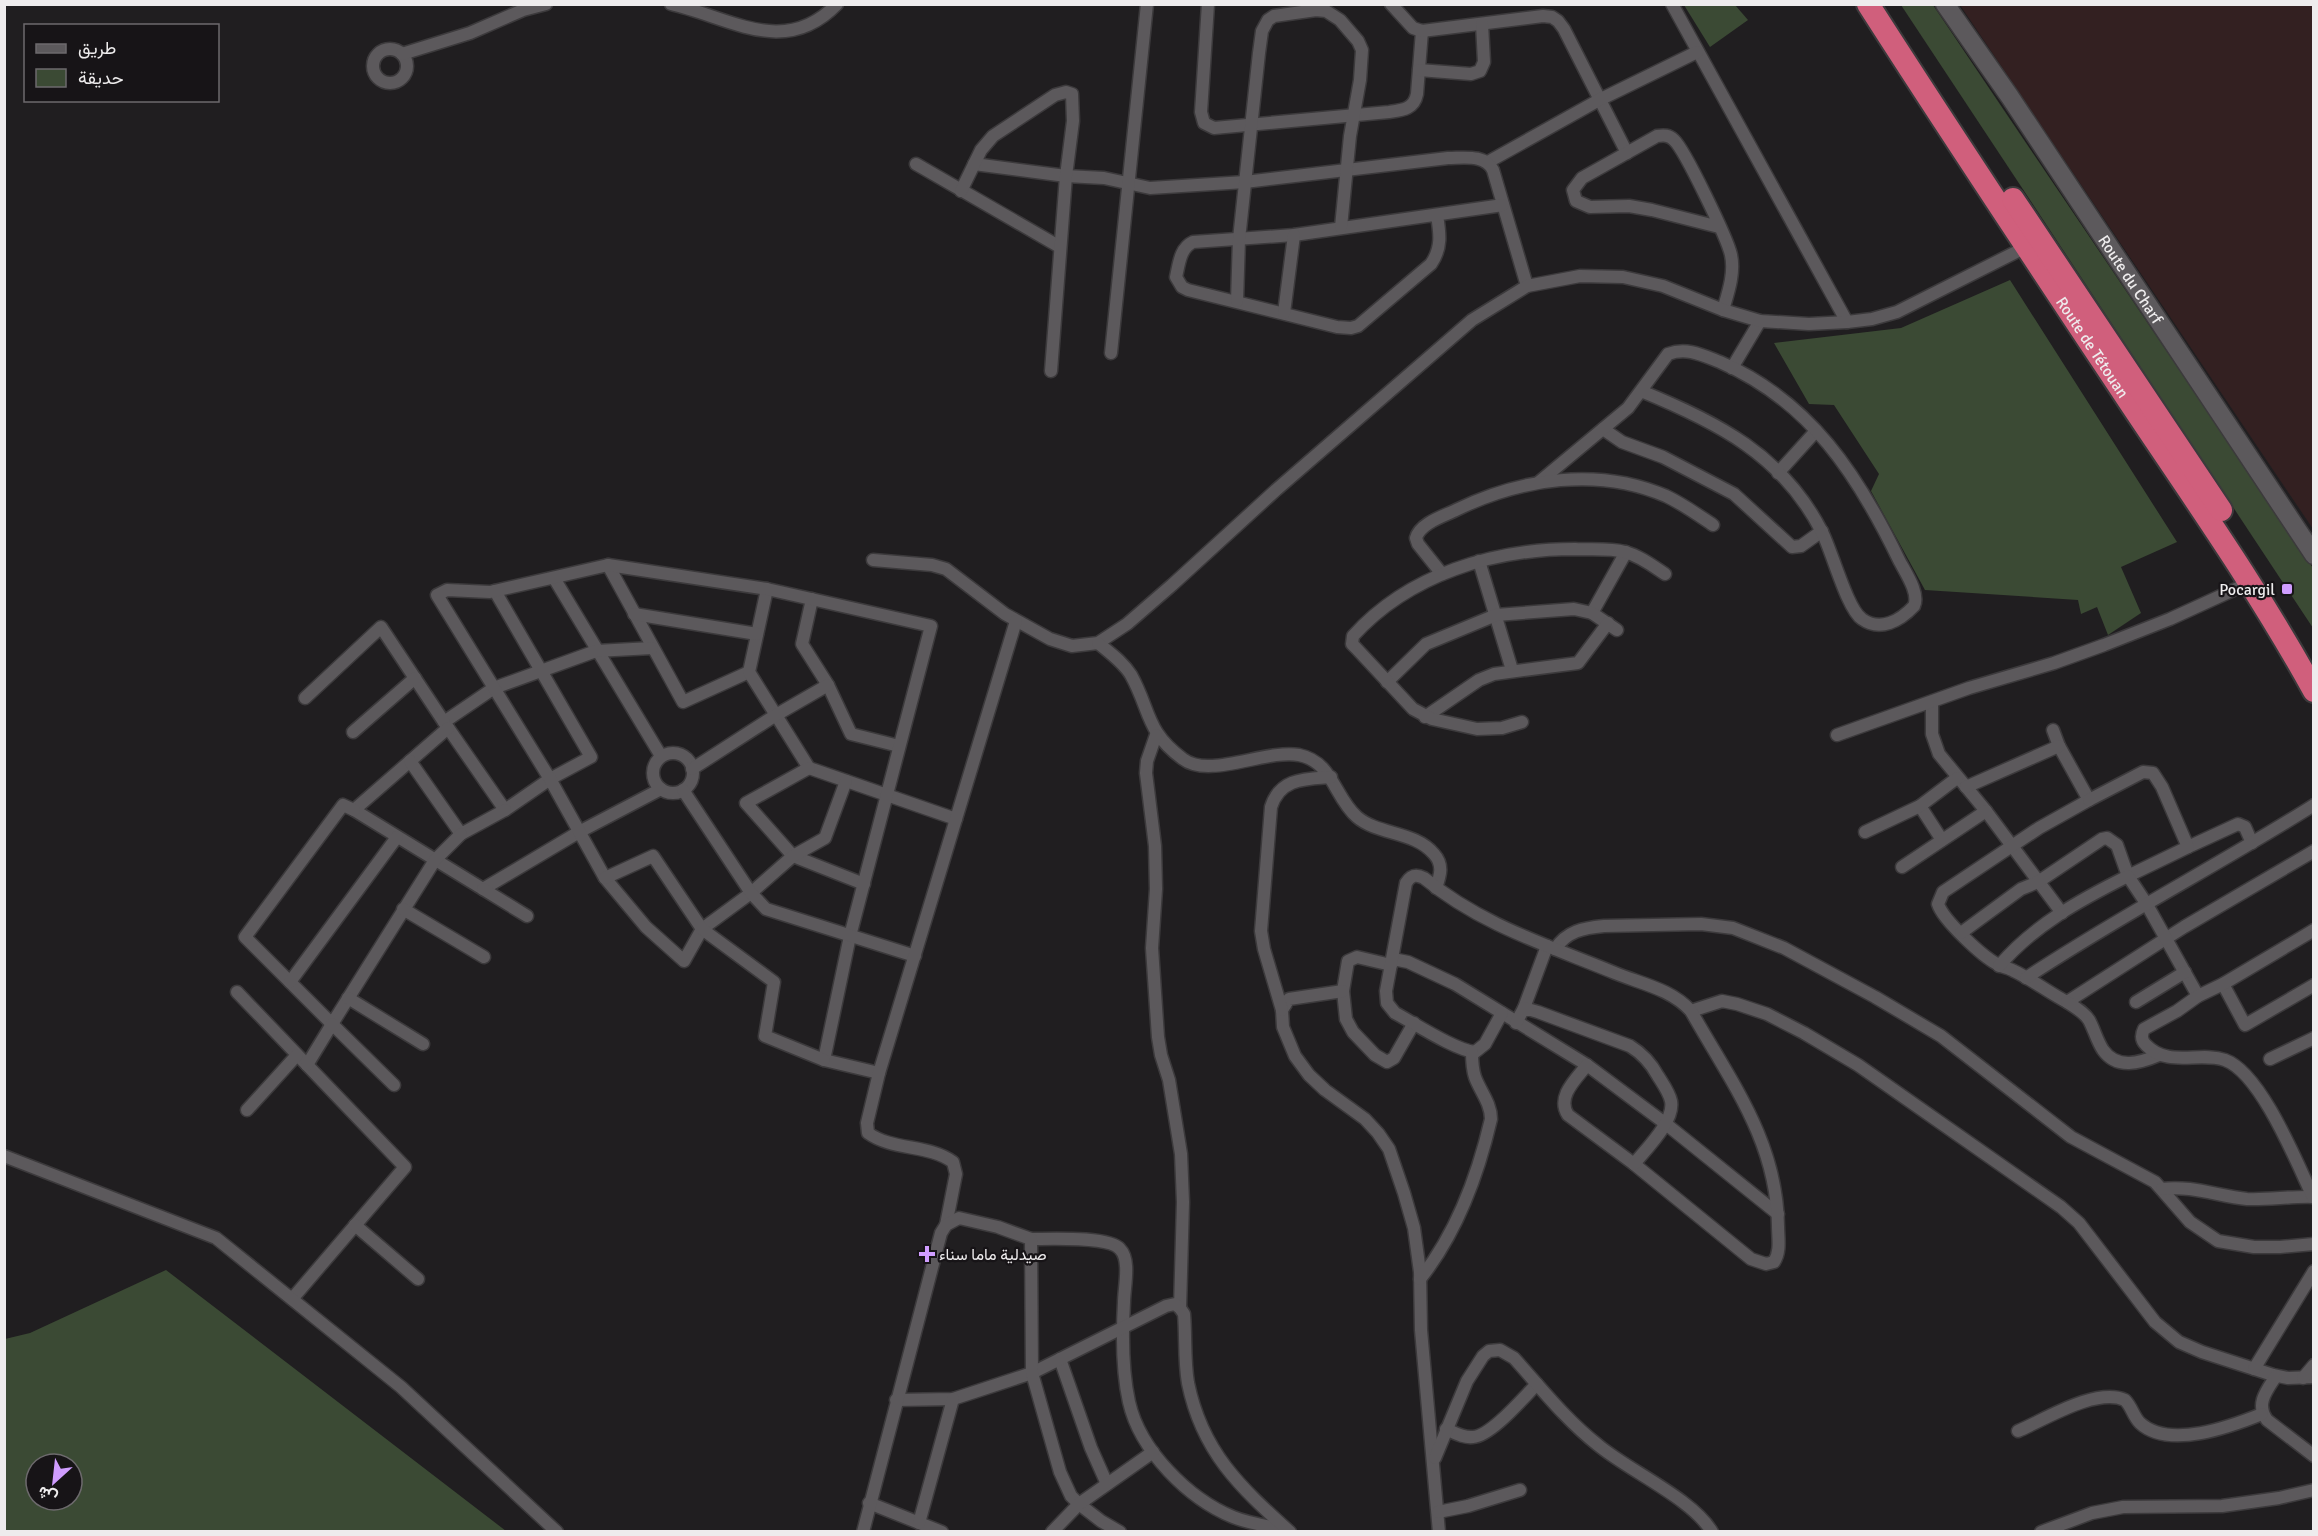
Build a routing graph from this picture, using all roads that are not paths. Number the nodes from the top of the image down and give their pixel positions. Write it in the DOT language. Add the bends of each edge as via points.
graph roads {
  1 [pos="546,4"];
  2 [pos="672,4"];
  3 [pos="837,4"];
  4 [pos="1147,4"];
  5 [pos="1208,4"];
  6 [pos="1391,4"];
  7 [pos="1672,4"];
  8 [pos="1868,4"];
  9 [pos="1886,4"];
  10 [pos="1945,4"];
  11 [pos="1482,24"];
  12 [pos="1422,31"];
  13 [pos="1697,52"];
  14 [pos="402,54"];
  15 [pos="1419,70"];
  16 [pos="1599,100"];
  17 [pos="1353,113"];
  18 [pos="1251,124"];
  19 [pos="1627,153"];
  20 [pos="1488,162"];
  21 [pos="916,164"];
  22 [pos="974,164"];
  23 [pos="1347,171"];
  24 [pos="1066,176"];
  25 [pos="1245,182"];
  26 [pos="1129,183"];
  27 [pos="961,191"];
  28 [pos="1503,205"];
  29 [pos="1437,215"];
  30 [pos="1341,227"];
  31 [pos="1719,227"];
  32 [pos="1294,235"];
  33 [pos="1239,239"];
  34 [pos="1060,247"];
  35 [pos="2026,247"];
  36 [pos="1527,286"];
  37 [pos="1237,301"];
  38 [pos="1723,310"];
  39 [pos="1284,313"];
  40 [pos="1760,321"];
  41 [pos="1847,322"];
  42 [pos="1111,353"];
  43 [pos="1732,368"];
  44 [pos="1051,371"];
  45 [pos="1641,391"];
  46 [pos="1603,429"];
  47 [pos="1816,431"];
  48 [pos="1778,472"];
  49 [pos="1539,482"];
  50 [pos="1713,525"];
  51 [pos="1822,531"];
  52 [pos="1626,552"];
  53 [pos="2313,555"];
  54 [pos="873,560"];
  55 [pos="1479,561"];
  56 [pos="608,565"];
  57 [pos="1442,574"];
  58 [pos="1665,574"];
  59 [pos="554,578"];
  60 [pos="2251,582"];
  61 [pos="767,589"];
  62 [pos="495,591"];
  63 [pos="812,599"];
  64 [pos="1592,613"];
  65 [pos="634,614"];
  66 [pos="1496,615"];
  67 [pos="1016,621"];
  68 [pos="757,634"];
  69 [pos="1098,644"];
  70 [pos="652,648"];
  71 [pos="596,651"];
  72 [pos="2313,660"];
  73 [pos="1512,670"];
  74 [pos="540,672"];
  75 [pos="749,672"];
  76 [pos="415,678"];
  77 [pos="1387,682"];
  78 [pos="828,685"];
  79 [pos="494,688"];
  80 [pos="2313,691"];
  81 [pos="305,698"];
  82 [pos="1932,703"];
  83 [pos="776,715"];
  84 [pos="1425,717"];
  85 [pos="1522,722"];
  86 [pos="446,725"];
  87 [pos="2053,730"];
  88 [pos="353,732"];
  89 [pos="1156,735"];
  90 [pos="1838,735"];
  91 [pos="899,746"];
  92 [pos="2059,746"];
  93 [pos="661,756"];
  94 [pos="410,761"];
  95 [pos="809,768"];
  96 [pos="693,769"];
  97 [pos="1331,777"];
  98 [pos="1957,778"];
  99 [pos="550,779"];
  100 [pos="846,781"];
  101 [pos="1966,787"];
  102 [pos="661,789"];
  103 [pos="684,790"];
  104 [pos="887,795"];
  105 [pos="2089,800"];
  106 [pos="2313,805"];
  107 [pos="1920,806"];
  108 [pos="354,810"];
  109 [pos="506,810"];
  110 [pos="1986,811"];
  111 [pos="956,819"];
  112 [pos="579,832"];
  113 [pos="1865,832"];
  114 [pos="461,834"];
  115 [pos="397,837"];
  116 [pos="1942,840"];
  117 [pos="2252,843"];
  118 [pos="2188,847"];
  119 [pos="2012,848"];
  120 [pos="2313,851"];
  121 [pos="793,856"];
  122 [pos="435,860"];
  123 [pos="1902,867"];
  124 [pos="2127,876"];
  125 [pos="605,878"];
  126 [pos="2038,882"];
  127 [pos="864,884"];
  128 [pos="1437,888"];
  129 [pos="483,889"];
  130 [pos="751,892"];
  131 [pos="2146,903"];
  132 [pos="404,909"];
  133 [pos="2062,912"];
  134 [pos="527,916"];
  135 [pos="702,929"];
  136 [pos="2313,930"];
  137 [pos="1961,933"];
  138 [pos="850,936"];
  139 [pos="2166,939"];
  140 [pos="1551,948"];
  141 [pos="915,956"];
  142 [pos="484,957"];
  143 [pos="1392,962"];
  144 [pos="1999,966"];
  145 [pos="2185,972"];
  146 [pos="2026,978"];
  147 [pos="290,982"];
  148 [pos="2223,984"];
  149 [pos="2313,985"];
  150 [pos="1343,991"];
  151 [pos="237,992"];
  152 [pos="2198,996"];
  153 [pos="348,998"];
  154 [pos="2067,1002"];
  155 [pos="2136,1002"];
  156 [pos="1524,1008"];
  157 [pos="1282,1010"];
  158 [pos="1691,1011"];
  159 [pos="1502,1013"];
  160 [pos="1414,1023"];
  161 [pos="1516,1023"];
  162 [pos="332,1024"];
  163 [pos="2313,1038"];
  164 [pos="423,1044"];
  165 [pos="1472,1052"];
  166 [pos="2159,1054"];
  167 [pos="297,1055"];
  168 [pos="2270,1059"];
  169 [pos="824,1060"];
  170 [pos="307,1065"];
  171 [pos="1587,1065"];
  172 [pos="879,1073"];
  173 [pos="394,1085"];
  174 [pos="247,1110"];
  175 [pos="1666,1124"];
  176 [pos="4,1156"];
  177 [pos="1634,1164"];
  178 [pos="2162,1189"];
  179 [pos="2313,1197"];
  180 [pos="1778,1214"];
  181 [pos="355,1225"];
  182 [pos="946,1225"];
  183 [pos="1031,1239"];
  184 [pos="2313,1244"];
  185 [pos="2313,1271"];
  186 [pos="418,1279"];
  187 [pos="1420,1279"];
  188 [pos="292,1299"];
  189 [pos="1180,1308"];
  190 [pos="1123,1327"];
  191 [pos="1060,1359"];
  192 [pos="2313,1365"];
  193 [pos="2254,1369"];
  194 [pos="1032,1373"];
  195 [pos="2276,1376"];
  196 [pos="2308,1377"];
  197 [pos="1537,1384"];
  198 [pos="896,1400"];
  199 [pos="953,1400"];
  200 [pos="2262,1414"];
  201 [pos="1446,1429"];
  202 [pos="2018,1431"];
  203 [pos="1153,1452"];
  204 [pos="2313,1456"];
  205 [pos="1433,1462"];
  206 [pos="1107,1484"];
  207 [pos="1520,1490"];
  208 [pos="2313,1490"];
  209 [pos="870,1503"];
  210 [pos="1079,1504"];
  211 [pos="1438,1512"];
  212 [pos="919,1523"];
  213 [pos="1289,1531"];
  214 [pos="557,1532"];
  215 [pos="863,1532"];
  216 [pos="942,1532"];
  217 [pos="1052,1532"];
  218 [pos="1120,1532"];
  219 [pos="1440,1532"];
  220 [pos="1712,1532"];
  221 [pos="2041,1532"];
  1 -- 14 [label="street"];
  2 -- 3 [label="street" via="734,23 782,32 812,24"];
  4 -- 26 [label="street"];
  5 -- 18 [label="street" via="1201,118 1214,128"];
  6 -- 12 [label="street" via="1413,28"];
  7 -- 13 [label="street"];
  8 -- 35 [label="highway, Route de Tétouan"];
  9 -- 72 [label="highway, Route de Tétouan" via="2256,562"];
  10 -- 53 [label="street, Route du Charf"];
  11 -- 12 [label="street"];
  11 -- 15 [label="street" via="1484,62 1480,70 1471,74"];
  11 -- 16 [label="street" via="1552,17 1558,21"];
  12 -- 15 [label="street"];
  13 -- 16 [label="street"];
  13 -- 41 [label="street"];
  15 -- 17 [label="street" via="1417,99 1410,107"];
  16 -- 19 [label="street"];
  16 -- 20 [label="street"];
  17 -- 18 [label="street"];
  17 -- 18 [label="street" via="1362,50 1332,14 1302,10 1274,16 1265,25"];
  17 -- 23 [label="street"];
  18 -- 25 [label="street"];
  19 -- 31 [label="street" via="1657,136 1674,140"];
  19 -- 31 [label="street" via="1576,184 1576,201 1590,207 1652,210"];
  20 -- 23 [label="street" via="1448,158"];
  20 -- 28 [label="street"];
  21 -- 27 [label="street"];
  22 -- 24 [label="street"];
  22 -- 24 [label="street" via="993,136 1046,100 1066,92 1072,94 1074,104"];
  22 -- 27 [label="street"];
  23 -- 25 [label="street"];
  23 -- 30 [label="street"];
  24 -- 26 [label="street"];
  24 -- 34 [label="street"];
  25 -- 26 [label="street" via="1150,188"];
  25 -- 33 [label="street"];
  26 -- 42 [label="street"];
  27 -- 34 [label="street"];
  28 -- 29 [label="street"];
  28 -- 36 [label="street"];
  29 -- 30 [label="street"];
  29 -- 39 [label="street" via="1437,255 1412,282 1358,326 1337,327"];
  30 -- 32 [label="street"];
  31 -- 38 [label="street" via="1731,255 1732,271"];
  32 -- 33 [label="street"];
  32 -- 39 [label="street"];
  33 -- 37 [label="street"];
  33 -- 37 [label="street" via="1188,244 1176,277 1188,290"];
  34 -- 44 [label="street"];
  35 -- 41 [label="street" via="1897,312"];
  35 -- 60 [label="highway, Route de Tétouan"];
  36 -- 38 [label="street" via="1580,276 1623,277 1663,286"];
  36 -- 69 [label="street" via="1472,320 1163,593"];
  37 -- 39 [label="street"];
  38 -- 40 [label="street"];
  40 -- 41 [label="street"];
  40 -- 43 [label="street"];
  43 -- 45 [label="street" via="1699,353 1677,351 1657,366"];
  43 -- 47 [label="street" via="1783,400"];
  45 -- 46 [label="street"];
  45 -- 48 [label="street" via="1728,431"];
  46 -- 49 [label="street"];
  46 -- 51 [label="street" via="1622,442 1663,457 1734,494 1792,547 1801,546"];
  47 -- 48 [label="street"];
  47 -- 51 [label="street" via="1836,452 1865,496 1913,590 1914,606 1882,627 1860,619"];
  48 -- 51 [label="street"];
  49 -- 50 [label="street" via="1576,478 1636,486 1666,496"];
  49 -- 57 [label="street" via="1463,507 1421,529 1416,538 1418,544"];
  52 -- 55 [label="street" via="1550,549"];
  52 -- 58 [label="street"];
  52 -- 64 [label="street"];
  54 -- 67 [label="street" via="946,569"];
  55 -- 57 [label="street"];
  55 -- 66 [label="street"];
  56 -- 59 [label="street"];
  56 -- 61 [label="street"];
  56 -- 65 [label="street"];
  57 -- 77 [label="street" via="1411,589 1353,636 1352,644"];
  59 -- 62 [label="street"];
  59 -- 71 [label="street"];
  60 -- 80 [label="highway, Route de Tétouan"];
  60 -- 82 [label="street" via="2104,645"];
  61 -- 63 [label="street"];
  61 -- 68 [label="street"];
  62 -- 74 [label="street"];
  62 -- 79 [label="street" via="447,590 437,595"];
  63 -- 78 [label="street" via="802,644"];
  63 -- 91 [label="street" via="931,626"];
  64 -- 66 [label="street" via="1567,609"];
  64 -- 73 [label="street" via="1613,627 1578,663"];
  65 -- 68 [label="street"];
  65 -- 70 [label="street"];
  66 -- 73 [label="street"];
  66 -- 77 [label="street" via="1426,644"];
  67 -- 69 [label="street" via="1072,646"];
  67 -- 111 [label="street"];
  68 -- 75 [label="street"];
  69 -- 89 [label="street" via="1131,675"];
  70 -- 71 [label="street"];
  70 -- 75 [label="street" via="683,702"];
  71 -- 74 [label="street"];
  71 -- 93 [label="street"];
  73 -- 84 [label="street" via="1479,680"];
  74 -- 79 [label="street"];
  74 -- 99 [label="street" via="591,757"];
  75 -- 83 [label="street"];
  76 -- 81 [label="street" via="381,627"];
  76 -- 86 [label="street"];
  76 -- 88 [label="street"];
  77 -- 84 [label="street"];
  78 -- 83 [label="street"];
  78 -- 91 [label="street" via="851,734"];
  79 -- 86 [label="street"];
  79 -- 99 [label="street"];
  82 -- 90 [label="street"];
  82 -- 98 [label="street" via="1935,743"];
  83 -- 95 [label="street"];
  83 -- 96 [label="street"];
  84 -- 85 [label="street" via="1486,730"];
  86 -- 94 [label="street"];
  86 -- 109 [label="street"];
  87 -- 92 [label="street"];
  89 -- 97 [label="street" via="1193,765 1298,755 1319,764"];
  89 -- 189 [label="street" via="1146,761 1155,846 1152,965 1158,1037 1181,1154"];
  91 -- 104 [label="street"];
  92 -- 101 [label="street"];
  92 -- 105 [label="street"];
  93 -- 96 [label="street" via="680,754"];
  93 -- 102 [label="street" via="652,772"];
  94 -- 108 [label="street"];
  94 -- 114 [label="street"];
  95 -- 100 [label="street"];
  95 -- 121 [label="street" via="746,803"];
  96 -- 103 [label="street"];
  97 -- 128 [label="street" via="1350,810 1363,821 1411,839 1434,853 1441,870"];
  97 -- 157 [label="street" via="1287,783 1271,807 1261,931"];
  98 -- 101 [label="street"];
  98 -- 107 [label="street"];
  99 -- 109 [label="street"];
  99 -- 112 [label="street"];
  100 -- 104 [label="street"];
  100 -- 121 [label="street" via="825,838"];
  101 -- 110 [label="street"];
  102 -- 103 [label="street" via="676,793"];
  102 -- 112 [label="street"];
  103 -- 130 [label="street"];
  104 -- 111 [label="street"];
  104 -- 127 [label="street"];
  105 -- 118 [label="street" via="2143,771 2153,773"];
  105 -- 119 [label="street"];
  106 -- 117 [label="street"];
  107 -- 113 [label="street"];
  107 -- 116 [label="street"];
  108 -- 115 [label="street"];
  108 -- 147 [label="street" via="343,805 245,937"];
  109 -- 114 [label="street"];
  110 -- 116 [label="street"];
  110 -- 119 [label="street"];
  111 -- 141 [label="street"];
  112 -- 125 [label="street"];
  112 -- 129 [label="street"];
  114 -- 122 [label="street"];
  115 -- 122 [label="street"];
  115 -- 147 [label="street"];
  116 -- 123 [label="street"];
  117 -- 118 [label="street" via="2245,827 2238,824"];
  117 -- 131 [label="street"];
  118 -- 124 [label="street"];
  119 -- 126 [label="street"];
  119 -- 137 [label="street" via="1941,895 1939,908"];
  120 -- 139 [label="street"];
  121 -- 127 [label="street"];
  121 -- 130 [label="street"];
  122 -- 129 [label="street"];
  122 -- 132 [label="street"];
  124 -- 126 [label="street" via="2117,845 2102,838"];
  124 -- 131 [label="street"];
  124 -- 133 [label="street"];
  125 -- 135 [label="street" via="653,856"];
  125 -- 135 [label="street" via="646,927 684,961"];
  126 -- 133 [label="street"];
  126 -- 137 [label="street" via="2021,889"];
  127 -- 138 [label="street"];
  128 -- 140 [label="street" via="1487,920"];
  128 -- 143 [label="street" via="1419,875 1409,879"];
  129 -- 134 [label="street"];
  130 -- 135 [label="street"];
  130 -- 138 [label="street" via="766,909"];
  131 -- 139 [label="street"];
  131 -- 146 [label="street"];
  132 -- 142 [label="street"];
  132 -- 153 [label="street"];
  133 -- 144 [label="street" via="2029,935"];
  135 -- 169 [label="street" via="774,982 765,1036"];
  136 -- 148 [label="street"];
  137 -- 144 [label="street"];
  138 -- 141 [label="street"];
  138 -- 169 [label="street"];
  139 -- 145 [label="street"];
  139 -- 154 [label="street"];
  140 -- 156 [label="street"];
  140 -- 158 [label="street" via="1672,994"];
  140 -- 178 [label="street" via="1567,935 1604,926 1701,924 1733,928 1761,938 1820,966 1918,1022 2071,1137 2144,1175"];
  141 -- 172 [label="street"];
  143 -- 150 [label="street" via="1350,959"];
  143 -- 159 [label="street" via="1408,962 1455,984"];
  143 -- 160 [label="street" via="1387,1003 1395,1013"];
  144 -- 146 [label="street"];
  145 -- 152 [label="street"];
  145 -- 155 [label="street"];
  146 -- 154 [label="street"];
  147 -- 162 [label="street"];
  148 -- 149 [label="street" via="2245,1025"];
  148 -- 152 [label="street"];
  150 -- 157 [label="street" via="1289,999"];
  150 -- 160 [label="street" via="1349,1025 1383,1062 1394,1058"];
  151 -- 167 [label="street"];
  152 -- 166 [label="street" via="2144,1029 2142,1040"];
  153 -- 162 [label="street"];
  153 -- 164 [label="street"];
  154 -- 166 [label="street" via="2088,1018 2110,1057 2138,1064"];
  156 -- 161 [label="street"];
  156 -- 175 [label="street" via="1640,1052 1669,1094 1672,1112"];
  157 -- 187 [label="street" via="1286,1036 1295,1056 1325,1090 1365,1119 1389,1149 1414,1228"];
  158 -- 180 [label="street" via="1755,1121 1773,1174"];
  158 -- 193 [label="street" via="1722,1001 1737,1004 1767,1014 1858,1065 2066,1211 2168,1334 2202,1352"];
  159 -- 161 [label="street"];
  159 -- 165 [label="street" via="1485,1044"];
  160 -- 165 [label="street"];
  161 -- 171 [label="street"];
  162 -- 170 [label="street"];
  162 -- 173 [label="street"];
  163 -- 168 [label="street"];
  165 -- 187 [label="street" via="1475,1078 1491,1119 1466,1196 1449,1234"];
  166 -- 179 [label="street" via="2226,1060 2246,1074 2265,1101"];
  167 -- 170 [label="street"];
  167 -- 174 [label="street"];
  169 -- 172 [label="street"];
  170 -- 181 [label="street" via="405,1167"];
  171 -- 175 [label="street"];
  171 -- 177 [label="street" via="1568,1091 1564,1109"];
  172 -- 182 [label="street" via="868,1133 878,1139 943,1154 953,1162 956,1174"];
  175 -- 177 [label="street"];
  175 -- 180 [label="street"];
  176 -- 188 [label="street" via="216,1238"];
  177 -- 180 [label="street" via="1760,1263 1770,1264 1777,1257"];
  178 -- 179 [label="street" via="2179,1186 2247,1199"];
  178 -- 184 [label="street" via="2190,1222 2218,1241 2263,1247"];
  181 -- 186 [label="street"];
  181 -- 188 [label="street"];
  182 -- 183 [label="street" via="958,1218 966,1219"];
  182 -- 198 [label="street"];
  183 -- 190 [label="street" via="1100,1242 1119,1248 1125,1259"];
  183 -- 194 [label="street"];
  185 -- 193 [label="street"];
  187 -- 205 [label="street"];
  188 -- 214 [label="street" via="401,1386"];
  189 -- 190 [label="street" via="1169,1304"];
  189 -- 213 [label="street" via="1184,1314 1188,1382 1206,1437 1233,1477"];
  190 -- 191 [label="street"];
  190 -- 203 [label="street" via="1130,1404"];
  191 -- 194 [label="street"];
  191 -- 206 [label="street"];
  192 -- 196 [label="street"];
  193 -- 195 [label="street"];
  194 -- 199 [label="street"];
  194 -- 210 [label="street" via="1060,1472"];
  195 -- 196 [label="street"];
  195 -- 200 [label="street" via="2262,1401"];
  197 -- 201 [label="street" via="1480,1436 1465,1437"];
  197 -- 201 [label="street" via="1507,1353 1489,1351 1473,1371"];
  197 -- 220 [label="street" via="1600,1448 1695,1512"];
  198 -- 199 [label="street"];
  198 -- 209 [label="street"];
  199 -- 212 [label="street"];
  200 -- 202 [label="street" via="2222,1429 2170,1434 2141,1424 2125,1400 2105,1397 2070,1407"];
  200 -- 204 [label="street"];
  201 -- 205 [label="street"];
  203 -- 206 [label="street"];
  203 -- 213 [label="street" via="1168,1472 1213,1507 1234,1517"];
  205 -- 211 [label="street"];
  206 -- 210 [label="street"];
  207 -- 211 [label="street"];
  208 -- 221 [label="street" via="2222,1506 2114,1508"];
  209 -- 212 [label="street"];
  209 -- 215 [label="street"];
  210 -- 217 [label="street"];
  210 -- 218 [label="street"];
  211 -- 219 [label="street"];
  212 -- 216 [label="street"];
}
